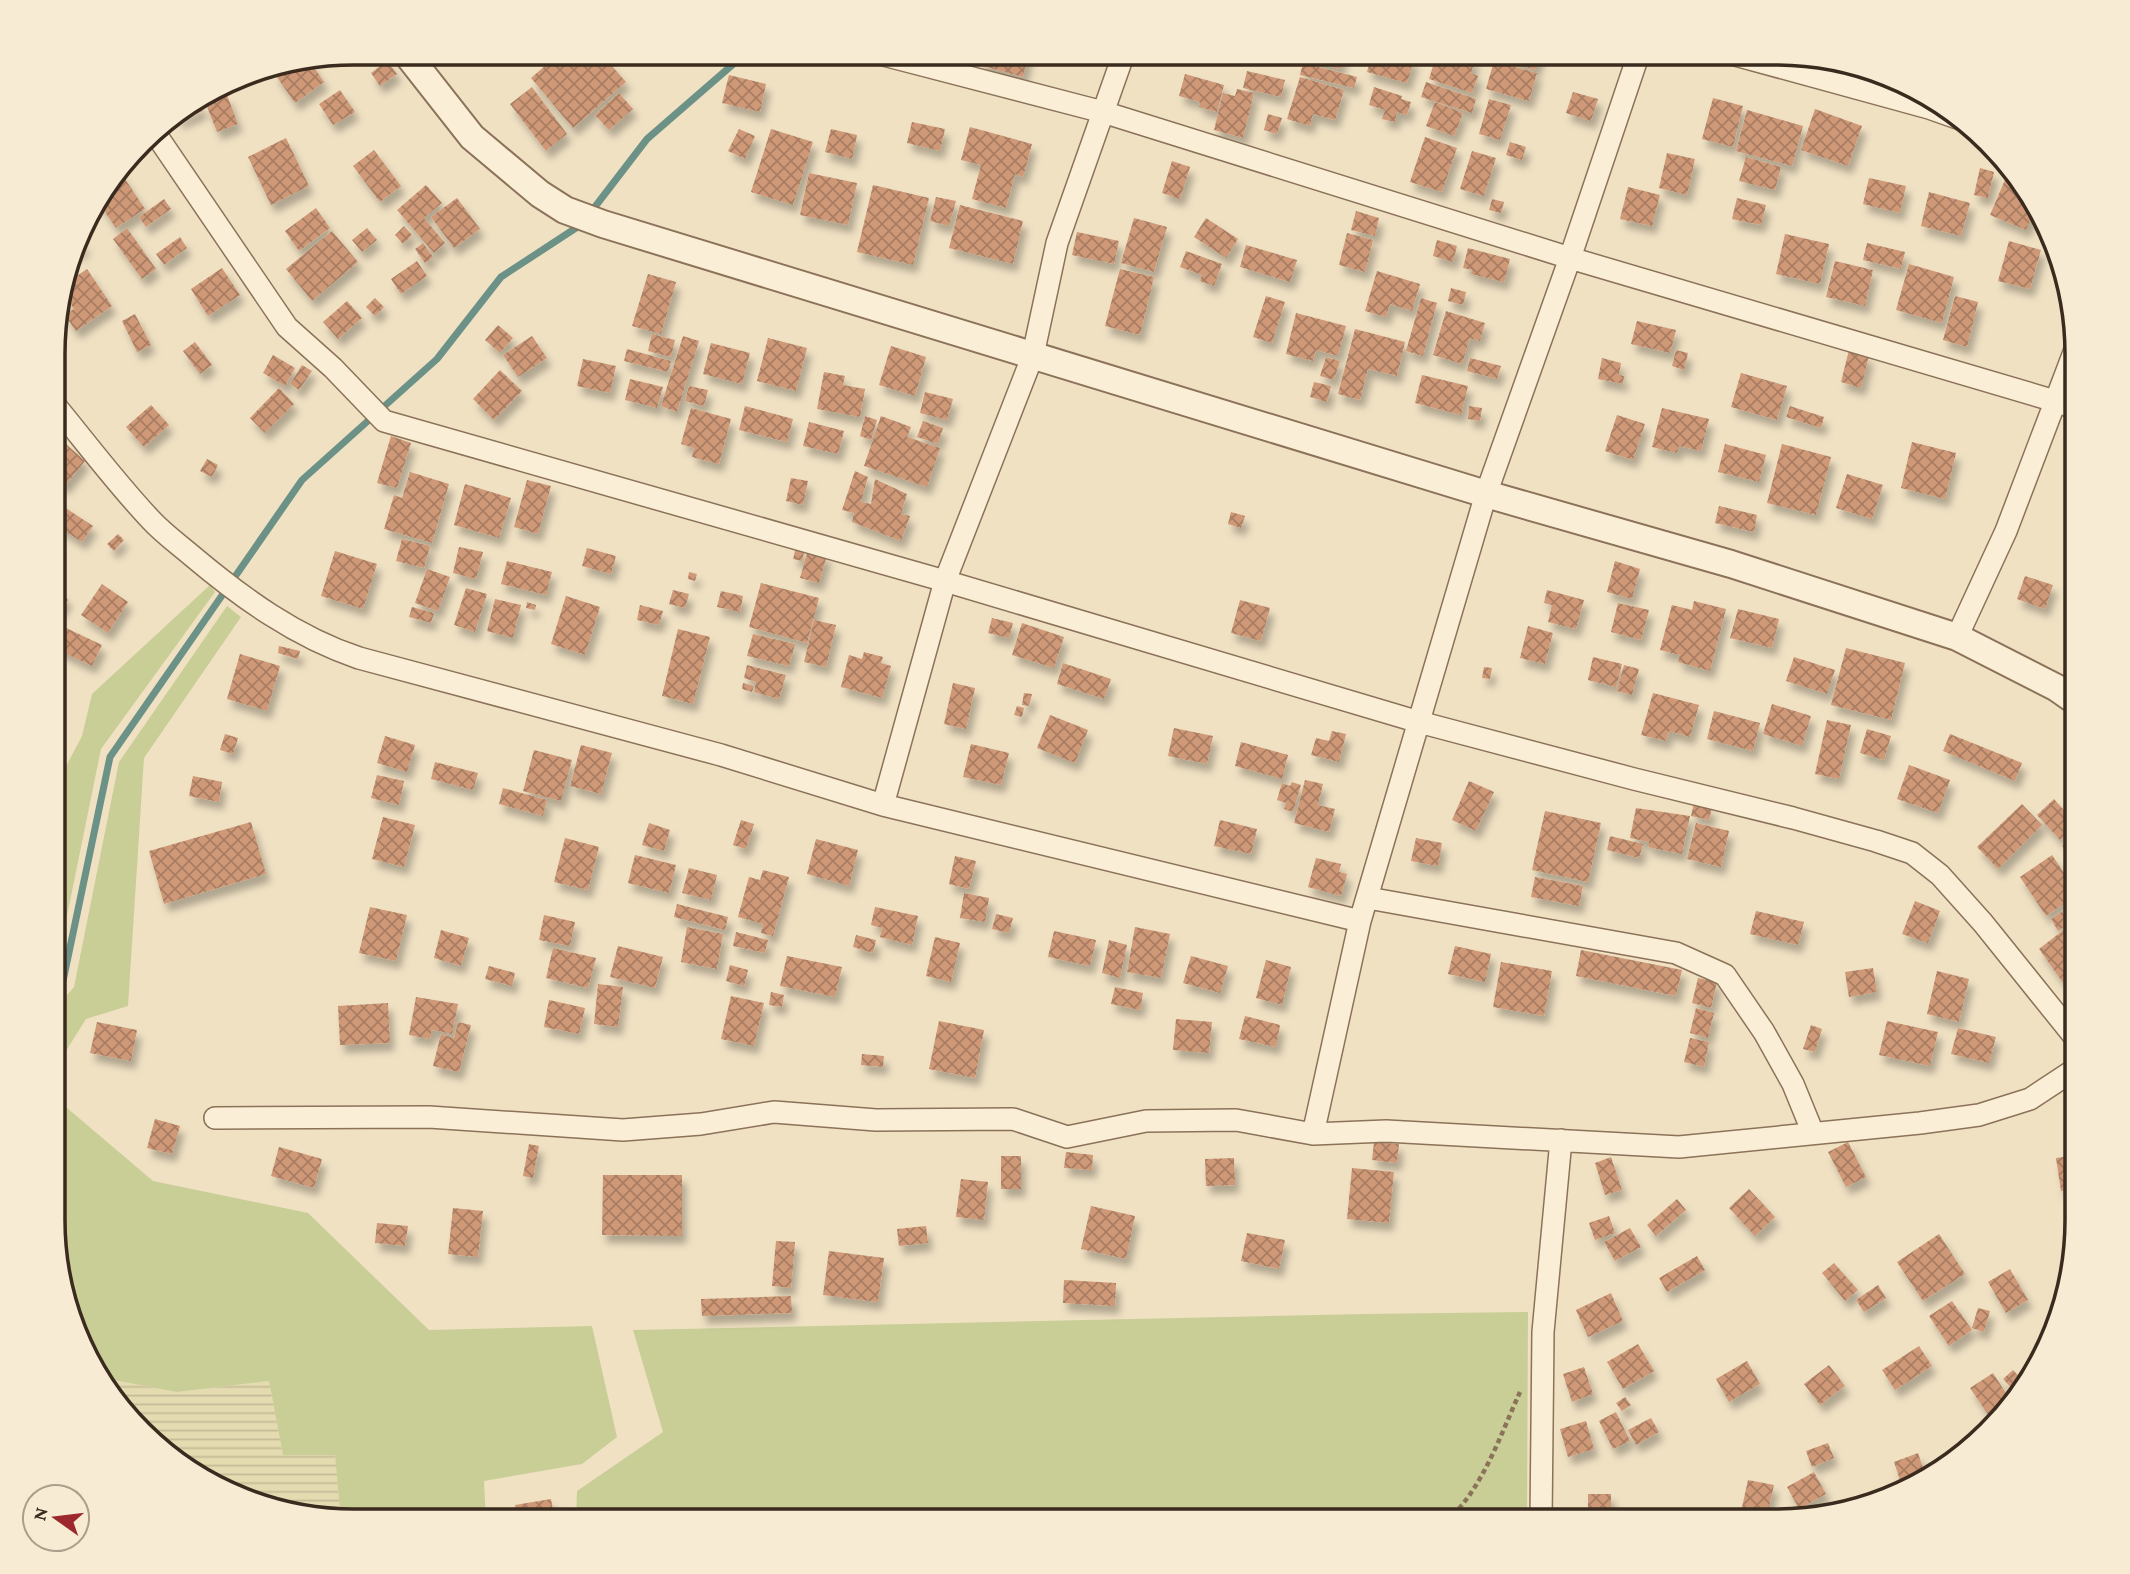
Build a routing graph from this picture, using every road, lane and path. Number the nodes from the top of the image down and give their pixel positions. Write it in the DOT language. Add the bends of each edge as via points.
graph roads {
  1 [pos="416,65"];
  2 [pos="922,65"];
  3 [pos="1120,65"];
  4 [pos="1635,65"];
  5 [pos="1772,65"];
  6 [pos="1929,108"];
  7 [pos="1103,112"];
  8 [pos="159,139"];
  9 [pos="1570,258"];
  10 [pos="1033,355"];
  11 [pos="2065,377"];
  12 [pos="2056,401"];
  13 [pos="2065,405"];
  14 [pos="65,417"];
  15 [pos="1486,494"];
  16 [pos="945,580"];
  17 [pos="1957,637"];
  18 [pos="2065,694"];
  19 [pos="1419,722"];
  20 [pos="883,805"];
  21 [pos="1367,898"];
  22 [pos="1360,921"];
  23 [pos="2065,1025"];
  24 [pos="2065,1076"];
  25 [pos="215,1118"];
  26 [pos="1813,1133"];
  27 [pos="1313,1134"];
  28 [pos="1561,1140"];
  29 [pos="1543,1332"];
  30 [pos="1528,1373"];
  31 [pos="1459,1509"];
  32 [pos="1542,1509"];
  1 -- 10 [label="street" via="472,137 565,210"];
  2 -- 7 [label="street"];
  3 -- 7 [label="street"];
  4 -- 9 [label="street"];
  5 -- 6 [label="street"];
  7 -- 9 [label="street"];
  7 -- 10 [label="street" via="1057,243"];
  8 -- 16 [label="street" via="287,327 384,421"];
  9 -- 12 [label="street"];
  9 -- 15 [label="street"];
  10 -- 15 [label="street"];
  10 -- 16 [label="street"];
  11 -- 12 [label="street"];
  12 -- 13 [label="street"];
  12 -- 17 [label="street" via="2006,531"];
  14 -- 20 [label="street" via="153,522 243,596 328,647 721,755"];
  15 -- 17 [label="street" via="1731,564"];
  15 -- 19 [label="street"];
  16 -- 19 [label="street"];
  16 -- 20 [label="street"];
  17 -- 18 [label="street"];
  19 -- 21 [label="street"];
  19 -- 23 [label="street" via="1912,853 1966,903"];
  20 -- 22 [label="street"];
  21 -- 22 [label="street"];
  21 -- 26 [label="street" via="1676,953 1725,975 1793,1084"];
  22 -- 27 [label="street"];
  24 -- 26 [label="street" via="2029,1099 1979,1115"];
  25 -- 27 [label="street" via="429,1117 623,1130 774,1112 876,1120 1013,1119 1067,1137 1146,1121 1236,1120"];
  26 -- 28 [label="street" via="1679,1147"];
  27 -- 28 [label="street" via="1386,1131"];
  28 -- 29 [label="street"];
  29 -- 30 [label="street"];
  29 -- 32 [label="street"];
  30 -- 31 [label="path" via="1483,1473"];
}
